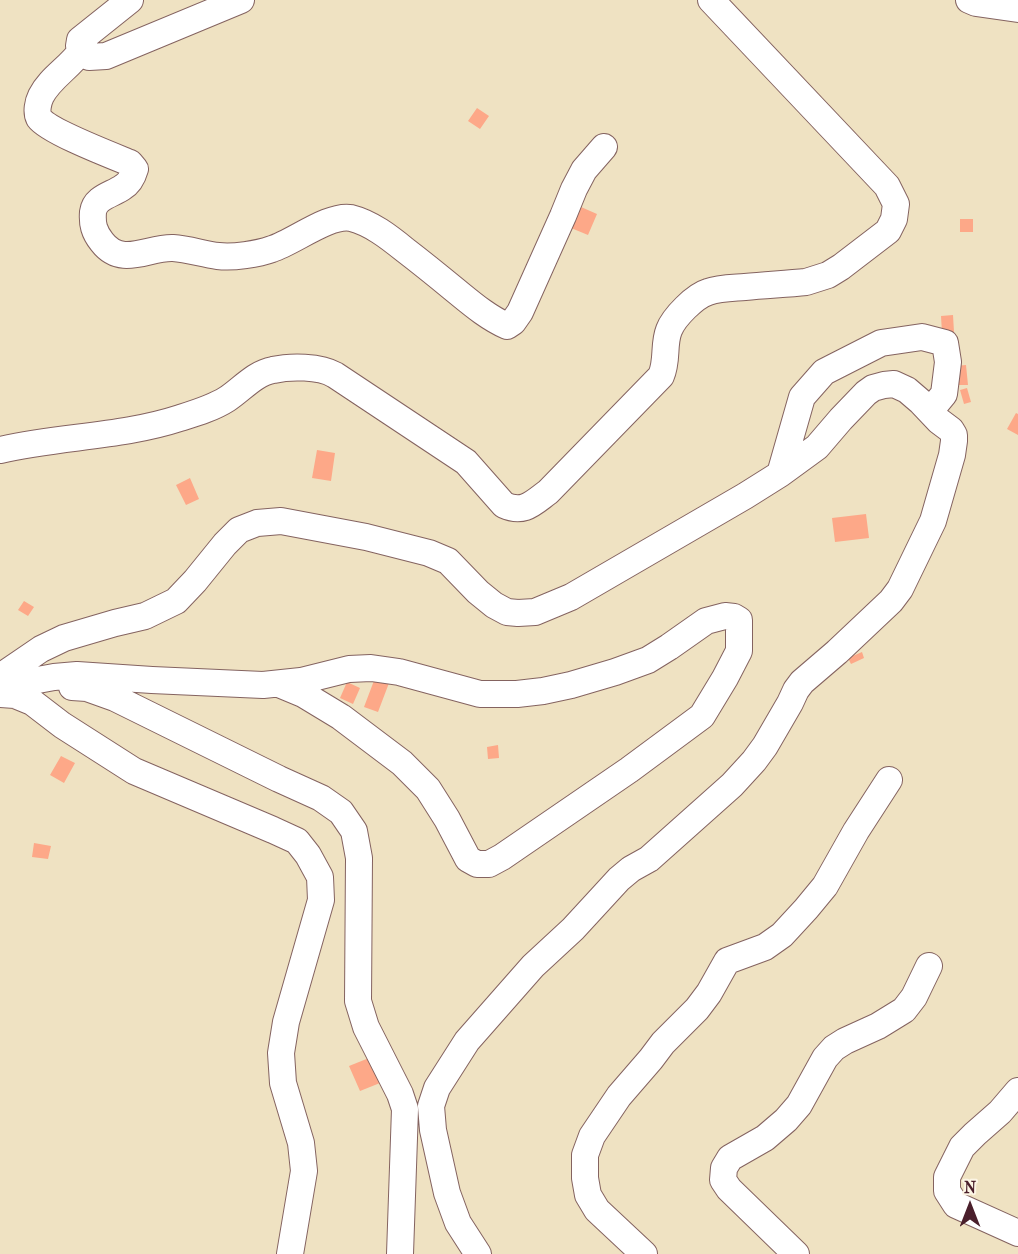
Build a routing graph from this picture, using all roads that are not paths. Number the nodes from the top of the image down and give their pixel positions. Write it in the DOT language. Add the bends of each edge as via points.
graph roads {
  1 [pos="130,0"];
  2 [pos="241,0"];
  3 [pos="711,0"];
  4 [pos="969,0"];
  5 [pos="1018,9"];
  6 [pos="81,51"];
  7 [pos="604,147"];
  8 [pos="930,411"];
  9 [pos="0,450"];
  10 [pos="780,474"];
  11 [pos="0,677"];
  12 [pos="27,682"];
  13 [pos="0,684"];
  14 [pos="279,684"];
  15 [pos="0,694"];
  16 [pos="889,780"];
  17 [pos="929,966"];
  18 [pos="1018,1091"];
  19 [pos="1018,1233"];
  20 [pos="290,1254"];
  21 [pos="400,1254"];
  22 [pos="478,1254"];
  23 [pos="644,1254"];
  24 [pos="796,1254"];
  1 -- 6 [label="street" via="80,40"];
  2 -- 6 [label="street" via="106,56 89,57"];
  3 -- 9 [label="street" via="887,186 896,204 894,219 888,231 841,267 816,280 728,288 700,295 669,331 666,366 661,376 548,492 531,504 520,509 504,505 466,462 322,369 270,370 226,400 177,419 115,433"];
  4 -- 5 [label="street"];
  6 -- 7 [label="street" via="53,80 37,107 39,117 48,126 130,163 135,169 125,187 101,198 93,209 93,225 107,248 118,254 139,255 164,248 221,257 253,254 272,250 326,221 349,218 386,235 484,313 507,326 520,312 584,170"];
  8 -- 10 [label="street" via="894,384 873,388 818,447"];
  8 -- 10 [label="street" via="944,394 948,362 945,343 922,337 881,343 824,372 802,397"];
  8 -- 22 [label="street" via="954,435 952,455 933,521 900,590 802,682 765,746 732,785 649,859 619,879 533,966 467,1041 437,1088 431,1106 433,1130 447,1193 458,1223"];
  10 -- 11 [label="street" via="571,597 535,612 507,612 494,605 448,561 429,553 281,521 257,523 239,530 176,601 145,616 64,638"];
  12 -- 13 [label="street"];
  12 -- 14 [label="street" via="77,675"];
  12 -- 21 [label="street" via="87,688 115,698 321,798 341,812 354,831 359,858 358,1001 366,1027 405,1109"];
  14 -- 14 [label="street" via="371,668 480,694 543,691 648,660 706,621 725,616 739,620 739,651 702,717 489,864 468,859 428,789 402,763 341,717"];
  15 -- 20 [label="street" via="32,702 134,771 297,841 320,877 321,900 286,1022 281,1053 283,1083 301,1143 304,1171"];
  16 -- 23 [label="street" via="825,886 806,909 765,947 727,962 697,1009 663,1042 592,1136 585,1155 588,1194 597,1210"];
  17 -- 24 [label="street" via="904,1010 834,1048 786,1120 765,1138 730,1158 724,1168 723,1180 729,1189"];
  18 -- 19 [label="street" via="962,1147 947,1177 947,1191 956,1205"];
}
